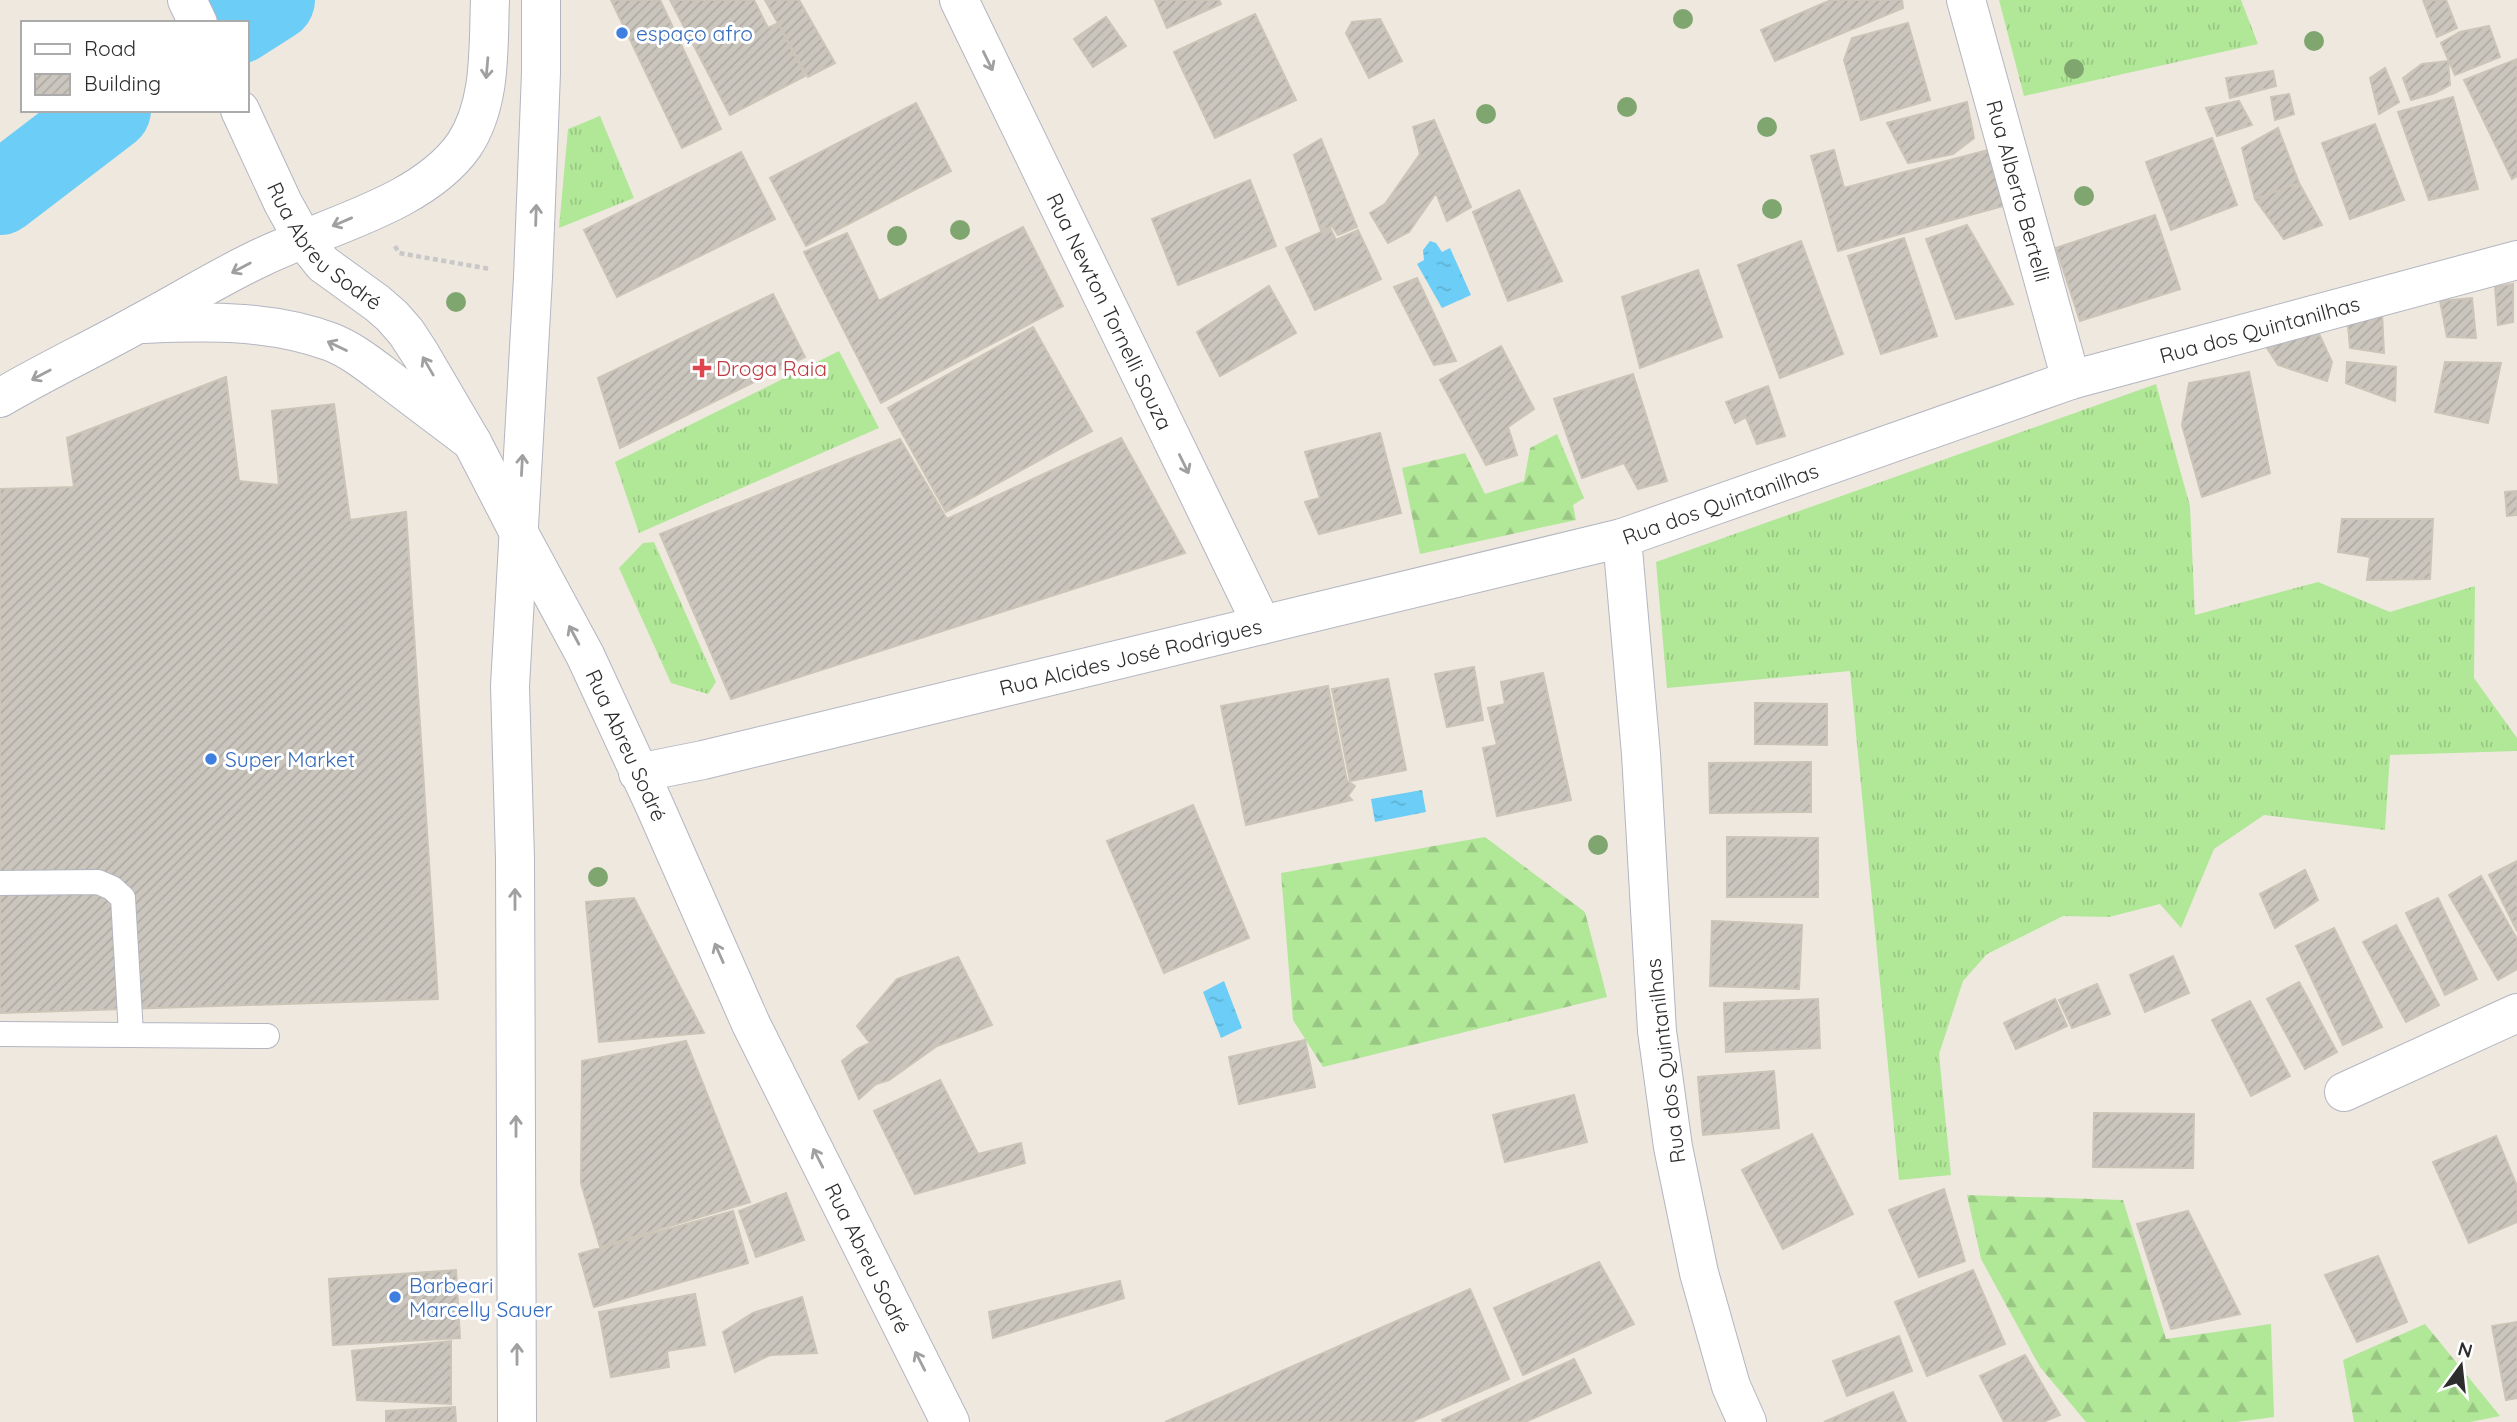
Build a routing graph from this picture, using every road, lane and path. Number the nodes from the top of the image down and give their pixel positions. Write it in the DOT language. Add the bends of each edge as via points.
graph roads {
  1 [pos="187,0"];
  2 [pos="490,0"];
  3 [pos="959,0"];
  4 [pos="1966,0"];
  5 [pos="545,3"];
  6 [pos="197,21"];
  7 [pos="241,112"];
  8 [pos="374,209"];
  9 [pos="303,239"];
  10 [pos="2517,260"];
  11 [pos="533,278"];
  12 [pos="137,325"];
  13 [pos="2071,380"];
  14 [pos="0,398"];
  15 [pos="472,442"];
  16 [pos="519,533"];
  17 [pos="1622,538"];
  18 [pos="1262,625"];
  19 [pos="638,772"];
  20 [pos="0,883"];
  21 [pos="2517,1013"];
  22 [pos="0,1034"];
  23 [pos="131,1034"];
  24 [pos="267,1036"];
  25 [pos="2344,1092"];
  26 [pos="517,1422"];
  27 [pos="950,1422"];
  28 [pos="1746,1422"];
  1 -- 6 [label="street"];
  2 -- 8 [label="street, one-way" via="485,86 468,138 429,181"];
  3 -- 18 [label="street, Rua Newton Tornelli Souza, one-way"];
  4 -- 13 [label="street, Rua Alberto Bertelli"];
  11 -- 5 [label="street, one-way"];
  7 -- 9 [label="street, Rua Abreu Sodré"];
  8 -- 9 [label="street, one-way"];
  8 -- 11 [label="path" via="399,253"];
  9 -- 12 [label="street, one-way"];
  15 -- 9 [label="street, Rua Abreu Sodré, one-way" via="421,355 392,316 323,264"];
  10 -- 13 [label="street, Rua dos Quintanilhas"];
  16 -- 11 [label="street, one-way"];
  12 -- 14 [label="street, one-way"];
  15 -- 12 [label="street, one-way" via="369,364 331,342 239,323"];
  13 -- 17 [label="street, Rua dos Quintanilhas"];
  15 -- 16 [label="street, Rua Abreu Sodré"];
  19 -- 16 [label="street, Rua Abreu Sodré, one-way" via="585,655"];
  26 -- 16 [label="street, one-way" via="510,685"];
  17 -- 18 [label="street, Rua Alcides José Rodrigues"];
  17 -- 28 [label="street, Rua dos Quintanilhas" via="1641,754 1657,1031 1673,1147 1699,1273"];
  18 -- 19 [label="street, Rua Alcides José Rodrigues"];
  27 -- 19 [label="street, Rua Abreu Sodré, one-way" via="751,1024"];
  20 -- 23 [label="lane" via="98,882 123,898"];
  21 -- 25 [label="street"];
  22 -- 23 [label="lane"];
  23 -- 24 [label="lane"];
}
